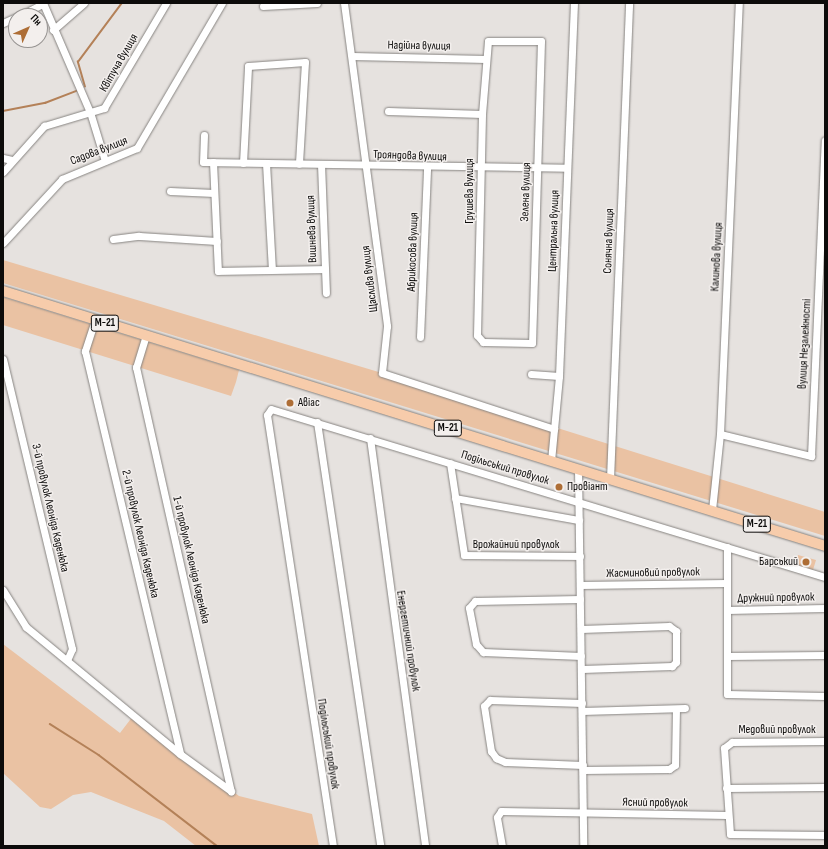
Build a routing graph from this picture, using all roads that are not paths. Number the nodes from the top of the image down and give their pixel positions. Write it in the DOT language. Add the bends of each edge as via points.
graph roads {
  1 [pos="84,3"];
  2 [pos="166,3"];
  3 [pos="222,3"];
  4 [pos="317,3"];
  5 [pos="344,3"];
  6 [pos="574,3"];
  7 [pos="628,3"];
  8 [pos="739,3"];
  9 [pos="43,4"];
  10 [pos="263,6"];
  11 [pos="52,30"];
  12 [pos="541,41"];
  13 [pos="352,56"];
  14 [pos="486,59"];
  15 [pos="388,111"];
  16 [pos="90,112"];
  17 [pos="482,114"];
  18 [pos="204,135"];
  19 [pos="825,140"];
  20 [pos="825,145"];
  21 [pos="3,158"];
  22 [pos="12,160"];
  23 [pos="105,161"];
  24 [pos="213,162"];
  25 [pos="243,163"];
  26 [pos="266,163"];
  27 [pos="299,164"];
  28 [pos="321,164"];
  29 [pos="368,165"];
  30 [pos="427,168"];
  31 [pos="483,168"];
  32 [pos="567,168"];
  33 [pos="537,169"];
  34 [pos="3,172"];
  35 [pos="170,191"];
  36 [pos="214,193"];
  37 [pos="823,230"];
  38 [pos="113,239"];
  39 [pos="217,241"];
  40 [pos="3,243"];
  41 [pos="272,269"];
  42 [pos="325,269"];
  43 [pos="3,291"];
  44 [pos="326,293"];
  45 [pos="95,320"];
  46 [pos="146,336"];
  47 [pos="420,337"];
  48 [pos="532,343"];
  49 [pos="3,359"];
  50 [pos="531,374"];
  51 [pos="559,376"];
  52 [pos="317,422"];
  53 [pos="554,429"];
  54 [pos="720,434"];
  55 [pos="370,438"];
  56 [pos="551,461"];
  57 [pos="450,463"];
  58 [pos="578,468"];
  59 [pos="610,479"];
  60 [pos="455,498"];
  61 [pos="579,502"];
  62 [pos="712,510"];
  63 [pos="579,520"];
  64 [pos="825,546"];
  65 [pos="727,547"];
  66 [pos="580,556"];
  67 [pos="825,577"];
  68 [pos="726,583"];
  69 [pos="580,585"];
  70 [pos="3,590"];
  71 [pos="580,599"];
  72 [pos="825,608"];
  73 [pos="727,610"];
  74 [pos="581,629"];
  75 [pos="825,655"];
  76 [pos="581,656"];
  77 [pos="727,656"];
  78 [pos="67,660"];
  79 [pos="582,669"];
  80 [pos="825,696"];
  81 [pos="582,703"];
  82 [pos="685,708"];
  83 [pos="676,709"];
  84 [pos="582,711"];
  85 [pos="825,741"];
  86 [pos="180,754"];
  87 [pos="583,768"];
  88 [pos="825,787"];
  89 [pos="726,788"];
  90 [pos="582,813"];
  91 [pos="727,815"];
  92 [pos="825,835"];
  93 [pos="332,846"];
  94 [pos="380,846"];
  95 [pos="425,846"];
  96 [pos="502,846"];
  97 [pos="583,846"];
  1 -- 11 [label="street"];
  2 -- 16 [label="street, Квітуча вулиця" via="109,102 104,108"];
  3 -- 23 [label="street, Садова вулиця" via="137,148"];
  4 -- 10 [label="street"];
  5 -- 13 [label="street, Щаслива вулиця"];
  6 -- 32 [label="street, Центральна вулиця"];
  7 -- 59 [label="street, Сонячна вулиця"];
  8 -- 54 [label="street, Калинова вулиця"];
  9 -- 11 [label="street"];
  11 -- 16 [label="street"];
  12 -- 14 [label="street, Грушева вулиця" via="488,41"];
  12 -- 33 [label="street, Зелена вулиця"];
  13 -- 14 [label="street, Надійна вулиця"];
  13 -- 29 [label="street, Щаслива вулиця"];
  14 -- 17 [label="street, Грушева вулиця"];
  15 -- 17 [label="street"];
  16 -- 22 [label="street, Квітуча вулиця" via="44,126"];
  16 -- 23 [label="street"];
  17 -- 31 [label="street, Грушева вулиця"];
  18 -- 24 [label="street" via="203,162"];
  19 -- 20 [label="street, вулиця Незалежності"];
  20 -- 37 [label="street, вулиця Незалежності"];
  21 -- 22 [label="street"];
  22 -- 34 [label="street, Квітуча вулиця"];
  23 -- 40 [label="street, Садова вулиця" via="62,179"];
  24 -- 25 [label="street, Трояндова вулиця"];
  24 -- 36 [label="street"];
  25 -- 26 [label="street, Трояндова вулиця"];
  25 -- 27 [label="street" via="248,66 305,62"];
  26 -- 27 [label="street, Трояндова вулиця"];
  26 -- 41 [label="street"];
  27 -- 28 [label="street, Трояндова вулиця"];
  28 -- 29 [label="street, Трояндова вулиця"];
  28 -- 42 [label="street, Вишнева вулиця"];
  29 -- 30 [label="street, Трояндова вулиця"];
  29 -- 53 [label="street, Щаслива вулиця" via="387,326 382,373"];
  30 -- 31 [label="street, Трояндова вулиця"];
  30 -- 47 [label="street, Абрикосова вулиця"];
  31 -- 33 [label="street, Трояндова вулиця"];
  31 -- 48 [label="street, Грушева вулиця" via="477,335 483,342"];
  32 -- 33 [label="street, Трояндова вулиця"];
  32 -- 51 [label="street, Центральна вулиця"];
  33 -- 48 [label="street, Зелена вулиця"];
  35 -- 36 [label="street"];
  36 -- 39 [label="street"];
  37 -- 54 [label="street, вулиця Незалежності" via="811,456"];
  38 -- 39 [label="street" via="138,236"];
  39 -- 41 [label="street" via="218,270"];
  41 -- 42 [label="street"];
  42 -- 44 [label="street, Вишнева вулиця"];
  43 -- 45 [label="highway, М-21"];
  45 -- 46 [label="highway, М-21"];
  45 -- 86 [label="street, 2-й провулок Леоніда Каденюка" via="85,351"];
  46 -- 56 [label="highway, М-21"];
  46 -- 86 [label="street, 1-й провулок Леоніда Каденюка" via="136,367 231,791"];
  49 -- 78 [label="street, 3-й провулок Леоніда Каденюка" via="72,649"];
  50 -- 51 [label="street"];
  51 -- 53 [label="street, Центральна вулиця"];
  52 -- 55 [label="street, Подільський провулок"];
  52 -- 93 [label="street, Подільський провулок" via="276,409 267,415"];
  52 -- 94 [label="street"];
  53 -- 56 [label="street, Центральна вулиця"];
  54 -- 62 [label="street, Калинова вулиця"];
  55 -- 57 [label="street, Подільський провулок"];
  55 -- 95 [label="street, Енергетичний провулок"];
  56 -- 58 [label="highway, М-21"];
  57 -- 60 [label="street, Врожайний провулок"];
  57 -- 61 [label="street, Подільський провулок"];
  58 -- 59 [label="highway, М-21"];
  58 -- 61 [label="street"];
  59 -- 62 [label="highway, М-21"];
  60 -- 63 [label="street"];
  60 -- 66 [label="street, Врожайний провулок" via="465,556"];
  61 -- 63 [label="street"];
  61 -- 65 [label="street, Подільський провулок"];
  62 -- 64 [label="highway, М-21"];
  63 -- 66 [label="street"];
  65 -- 67 [label="street, Подільський провулок"];
  65 -- 68 [label="street"];
  66 -- 69 [label="street"];
  68 -- 69 [label="street, Жасминовий провулок"];
  68 -- 73 [label="street"];
  69 -- 71 [label="street"];
  70 -- 78 [label="street" via="19,619"];
  71 -- 74 [label="street"];
  71 -- 76 [label="street" via="475,601 469,608 476,644 483,652"];
  72 -- 73 [label="street, Дружний провулок"];
  73 -- 77 [label="street"];
  74 -- 76 [label="street"];
  74 -- 79 [label="street" via="669,626 676,631 676,662 672,666"];
  75 -- 77 [label="street"];
  76 -- 79 [label="street"];
  77 -- 80 [label="street" via="726,689 730,697"];
  78 -- 86 [label="street"];
  79 -- 81 [label="street"];
  81 -- 84 [label="street"];
  81 -- 87 [label="street" via="490,700 484,706 491,751 496,758 504,762"];
  82 -- 83 [label="street"];
  83 -- 84 [label="street"];
  83 -- 87 [label="street" via="675,765 669,769"];
  84 -- 87 [label="street"];
  85 -- 89 [label="street, Медовий провулок" via="728,742 724,748"];
  87 -- 90 [label="street"];
  88 -- 89 [label="street"];
  89 -- 91 [label="street, Медовий провулок"];
  90 -- 91 [label="street, Ясний провулок"];
  90 -- 96 [label="street, Ясний провулок" via="501,811 497,817"];
  90 -- 97 [label="street"];
  91 -- 92 [label="street, Медовий провулок" via="728,832 734,837"];
}
